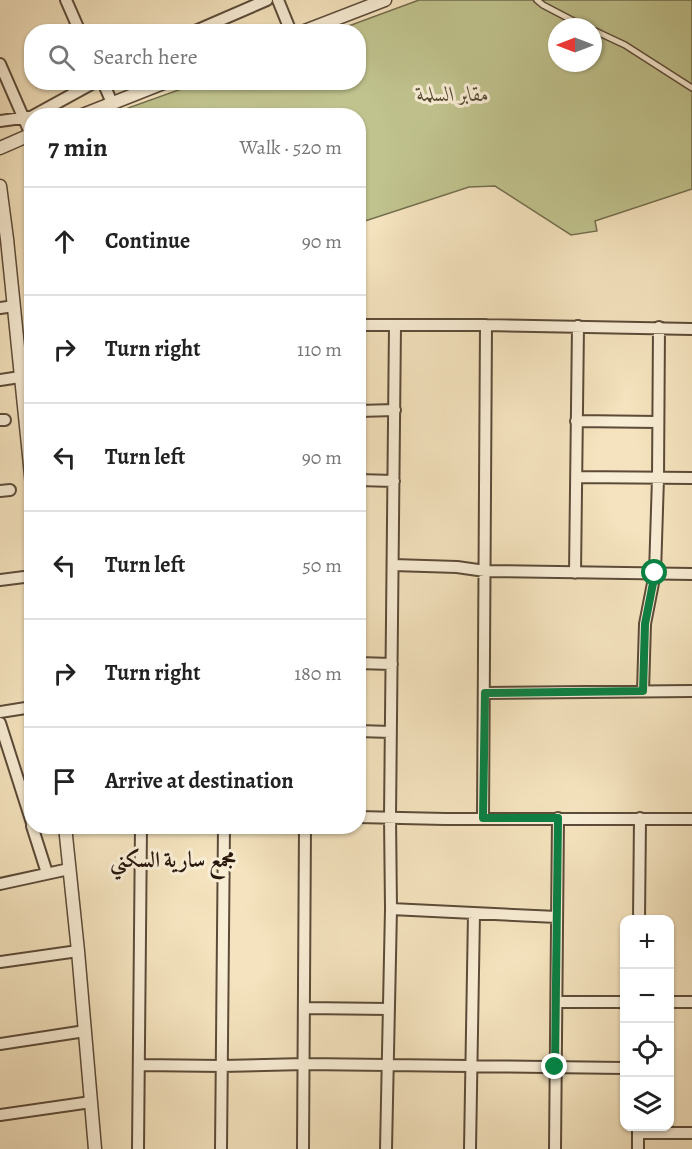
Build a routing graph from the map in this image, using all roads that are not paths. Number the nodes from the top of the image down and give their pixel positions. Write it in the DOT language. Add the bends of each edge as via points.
graph roads {
  1 [pos="66,0"];
  2 [pos="267,0"];
  3 [pos="278,0"];
  4 [pos="385,0"];
  5 [pos="537,0"];
  6 [pos="568,18"];
  7 [pos="76,24"];
  8 [pos="212,24"];
  9 [pos="288,24"];
  10 [pos="323,24"];
  11 [pos="602,34"];
  12 [pos="0,64"];
  13 [pos="692,88"];
  14 [pos="79,90"];
  15 [pos="106,90"];
  16 [pos="145,90"];
  17 [pos="112,103"];
  18 [pos="25,108"];
  19 [pos="45,108"];
  20 [pos="100,108"];
  21 [pos="24,117"];
  22 [pos="0,121"];
  23 [pos="24,138"];
  24 [pos="0,148"];
  25 [pos="0,186"];
  26 [pos="4,240"];
  27 [pos="14,306"];
  28 [pos="0,308"];
  29 [pos="366,324"];
  30 [pos="395,324"];
  31 [pos="486,324"];
  32 [pos="578,326"];
  33 [pos="659,327"];
  34 [pos="692,328"];
  35 [pos="20,377"];
  36 [pos="0,380"];
  37 [pos="395,410"];
  38 [pos="366,411"];
  39 [pos="24,413"];
  40 [pos="576,422"];
  41 [pos="658,422"];
  42 [pos="576,477"];
  43 [pos="658,478"];
  44 [pos="692,478"];
  45 [pos="366,480"];
  46 [pos="394,481"];
  47 [pos="393,565"];
  48 [pos="485,571"];
  49 [pos="575,573"];
  50 [pos="655,573"];
  51 [pos="692,574"];
  52 [pos="24,577"];
  53 [pos="0,580"];
  54 [pos="366,663"];
  55 [pos="392,664"];
  56 [pos="643,691"];
  57 [pos="692,691"];
  58 [pos="485,693"];
  59 [pos="24,708"];
  60 [pos="0,712"];
  61 [pos="0,723"];
  62 [pos="366,732"];
  63 [pos="391,732"];
  64 [pos="24,781"];
  65 [pos="366,817"];
  66 [pos="390,817"];
  67 [pos="483,818"];
  68 [pos="558,818"];
  69 [pos="640,818"];
  70 [pos="692,819"];
  71 [pos="35,834"];
  72 [pos="66,834"];
  73 [pos="141,834"];
  74 [pos="224,834"];
  75 [pos="305,834"];
  76 [pos="69,869"];
  77 [pos="47,873"];
  78 [pos="0,884"];
  79 [pos="391,909"];
  80 [pos="474,913"];
  81 [pos="639,915"];
  82 [pos="557,917"];
  83 [pos="78,951"];
  84 [pos="0,962"];
  85 [pos="556,1002"];
  86 [pos="620,1002"];
  87 [pos="674,1002"];
  88 [pos="692,1002"];
  89 [pos="305,1008"];
  90 [pos="389,1009"];
  91 [pos="86,1031"];
  92 [pos="0,1044"];
  93 [pos="305,1064"];
  94 [pos="140,1065"];
  95 [pos="222,1066"];
  96 [pos="389,1066"];
  97 [pos="471,1066"];
  98 [pos="555,1067"];
  99 [pos="620,1068"];
  100 [pos="90,1102"];
  101 [pos="0,1115"];
  102 [pos="638,1131"];
  103 [pos="656,1131"];
  104 [pos="692,1133"];
  105 [pos="95,1149"];
  106 [pos="138,1149"];
  107 [pos="221,1149"];
  108 [pos="303,1149"];
  109 [pos="386,1149"];
  110 [pos="470,1149"];
  111 [pos="555,1149"];
  112 [pos="638,1149"];
  1 -- 7 [label="street"];
  2 -- 8 [label="street"];
  3 -- 9 [label="street"];
  4 -- 10 [label="street"];
  5 -- 6 [label="lane"];
  11 -- 13 [label="lane"];
  12 -- 18 [label="street"];
  14 -- 19 [label="street"];
  15 -- 17 [label="street"];
  16 -- 17 [label="street"];
  17 -- 20 [label="street"];
  21 -- 22 [label="street"];
  23 -- 24 [label="street"];
  25 -- 26 [label="street"];
  26 -- 27 [label="street"];
  27 -- 28 [label="street"];
  27 -- 35 [label="street"];
  29 -- 30 [label="street"];
  30 -- 31 [label="street"];
  30 -- 37 [label="street"];
  31 -- 32 [label="street"];
  31 -- 48 [label="street"];
  32 -- 33 [label="street"];
  32 -- 40 [label="street"];
  33 -- 34 [label="street"];
  33 -- 41 [label="street"];
  35 -- 36 [label="street"];
  35 -- 39 [label="street"];
  37 -- 38 [label="street"];
  37 -- 46 [label="street"];
  40 -- 41 [label="street"];
  40 -- 42 [label="street"];
  41 -- 43 [label="street"];
  42 -- 43 [label="street"];
  42 -- 49 [label="street"];
  43 -- 44 [label="street"];
  43 -- 50 [label="street"];
  45 -- 46 [label="street"];
  46 -- 47 [label="street"];
  47 -- 48 [label="street"];
  47 -- 55 [label="street"];
  48 -- 49 [label="street"];
  48 -- 58 [label="street"];
  49 -- 50 [label="street"];
  50 -- 51 [label="street"];
  50 -- 56 [label="street" via="645,624"];
  52 -- 53 [label="street"];
  54 -- 55 [label="street"];
  55 -- 63 [label="street"];
  56 -- 57 [label="street"];
  56 -- 58 [label="street"];
  58 -- 67 [label="street"];
  59 -- 60 [label="street"];
  61 -- 64 [label="street"];
  62 -- 63 [label="street"];
  63 -- 66 [label="street"];
  65 -- 66 [label="street"];
  66 -- 67 [label="street"];
  66 -- 79 [label="street"];
  67 -- 68 [label="street"];
  68 -- 69 [label="street"];
  68 -- 82 [label="street"];
  69 -- 70 [label="street"];
  69 -- 81 [label="street"];
  71 -- 77 [label="street"];
  72 -- 76 [label="street"];
  73 -- 94 [label="street"];
  74 -- 95 [label="street"];
  75 -- 89 [label="street"];
  76 -- 77 [label="street"];
  76 -- 83 [label="street"];
  77 -- 78 [label="street"];
  79 -- 80 [label="street"];
  79 -- 90 [label="street"];
  80 -- 82 [label="street"];
  80 -- 97 [label="street"];
  82 -- 85 [label="street"];
  83 -- 84 [label="street"];
  83 -- 91 [label="street"];
  85 -- 86 [label="street"];
  85 -- 98 [label="street"];
  87 -- 88 [label="street"];
  89 -- 90 [label="street"];
  89 -- 93 [label="street"];
  90 -- 96 [label="street"];
  91 -- 92 [label="street"];
  91 -- 100 [label="street"];
  93 -- 95 [label="street"];
  93 -- 96 [label="street"];
  93 -- 108 [label="street"];
  94 -- 95 [label="street"];
  94 -- 106 [label="street"];
  95 -- 107 [label="street"];
  96 -- 97 [label="street"];
  96 -- 109 [label="street"];
  97 -- 98 [label="street"];
  97 -- 110 [label="street"];
  98 -- 99 [label="street"];
  98 -- 111 [label="street"];
  100 -- 101 [label="street"];
  100 -- 105 [label="street"];
  102 -- 112 [label="street"];
  103 -- 104 [label="street"];
}
